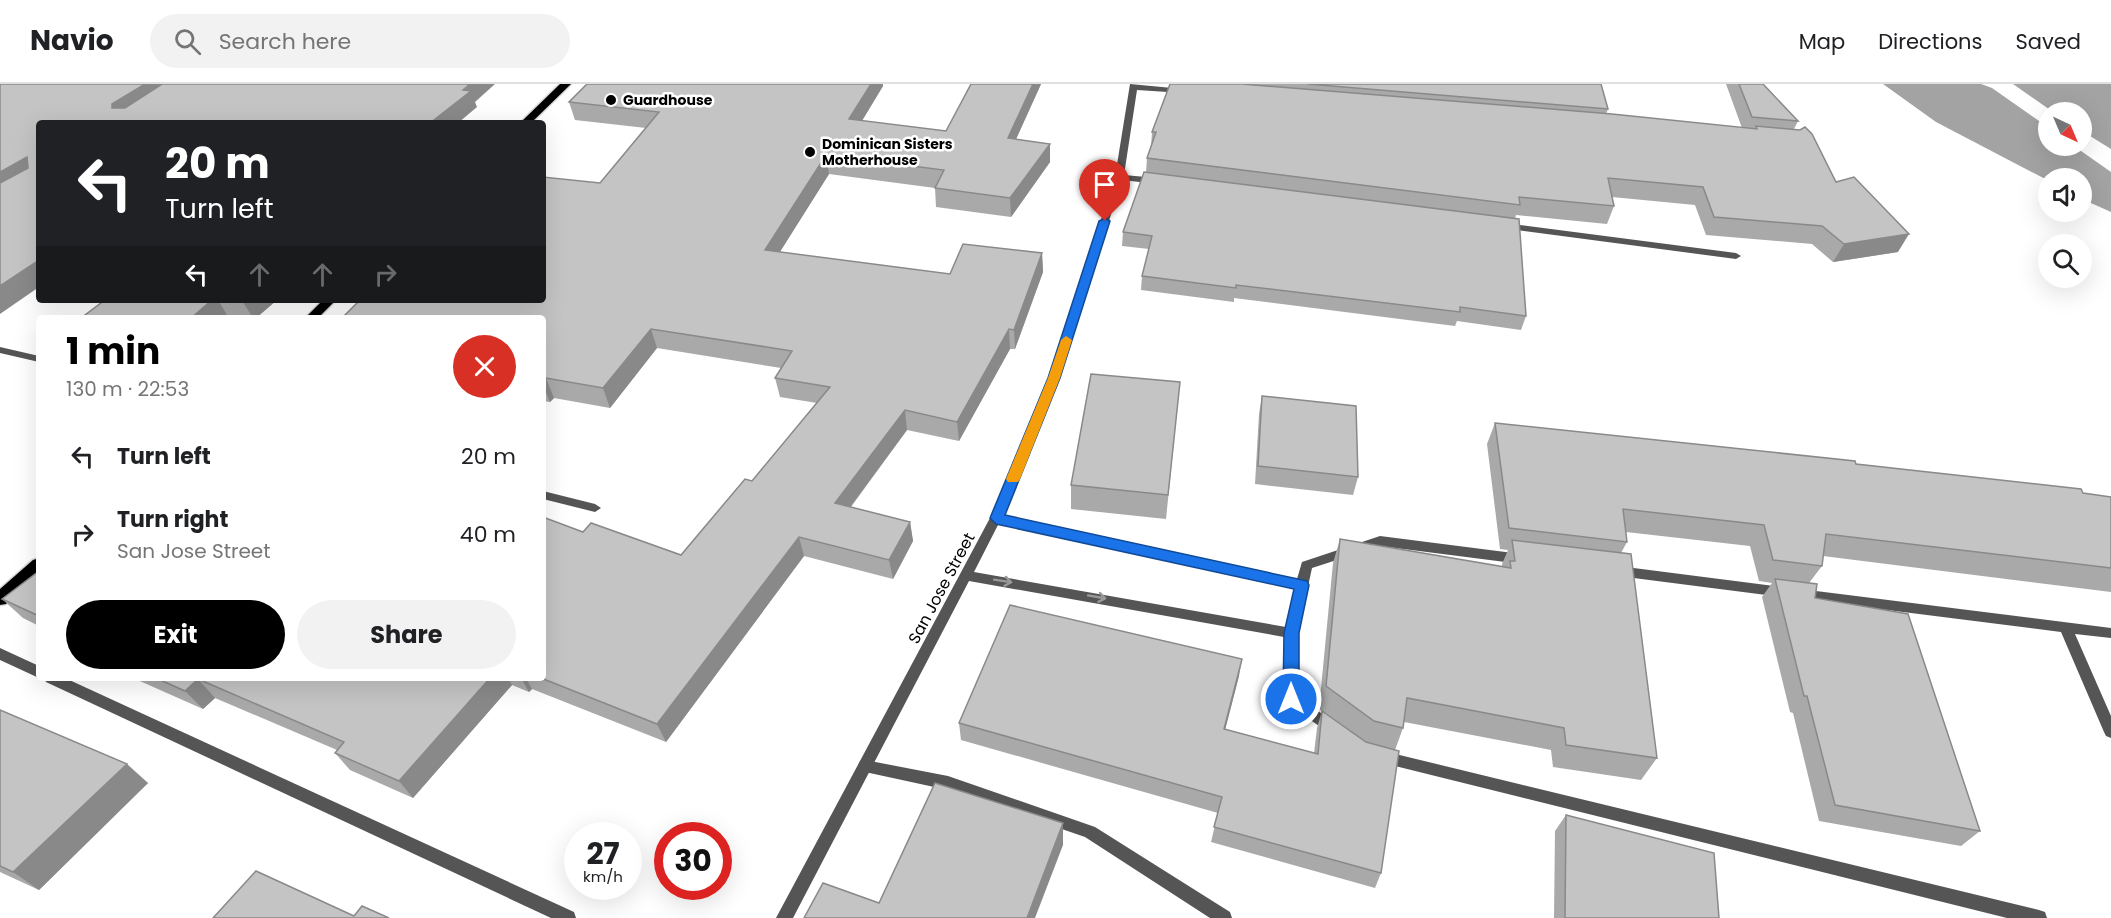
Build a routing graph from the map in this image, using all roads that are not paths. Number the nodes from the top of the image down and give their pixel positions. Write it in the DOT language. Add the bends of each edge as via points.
graph roads {
  1 [pos="567,84"];
  2 [pos="1134,85"];
  3 [pos="1193,92"];
  4 [pos="528,120"];
  5 [pos="1119,177"];
  6 [pos="1167,183"];
  7 [pos="1499,226"];
  8 [pos="1736,256"];
  9 [pos="327,303"];
  10 [pos="313,315"];
  11 [pos="0,350"];
  12 [pos="36,358"];
  13 [pos="546,496"];
  14 [pos="595,508"];
  15 [pos="996,518"];
  16 [pos="1534,560"];
  17 [pos="36,567"];
  18 [pos="1605,569"];
  19 [pos="966,575"];
  20 [pos="1302,585"];
  21 [pos="0,599"];
  22 [pos="2066,628"];
  23 [pos="1291,633"];
  24 [pos="2111,633"];
  25 [pos="0,654"];
  26 [pos="36,671"];
  27 [pos="57,681"];
  28 [pos="2111,732"];
  29 [pos="1344,738"];
  30 [pos="1372,754"];
  31 [pos="865,766"];
  32 [pos="568,918"];
  33 [pos="784,918"];
  34 [pos="1224,918"];
  35 [pos="2039,918"];
  1 -- 4 [label="main road"];
  2 -- 3 [label="street"];
  2 -- 5 [label="street, San Jose Street"];
  5 -- 6 [label="street"];
  5 -- 15 [label="street, San Jose Street" via="1054,378"];
  7 -- 8 [label="street"];
  9 -- 10 [label="main road"];
  11 -- 12 [label="street"];
  13 -- 14 [label="street"];
  15 -- 19 [label="street, San Jose Street"];
  15 -- 20 [label="street"];
  16 -- 20 [label="street" via="1380,541 1306,565"];
  17 -- 21 [label="main road"];
  18 -- 22 [label="street"];
  19 -- 23 [label="street, one-way"];
  19 -- 31 [label="street, San Jose Street"];
  20 -- 23 [label="street"];
  22 -- 24 [label="street"];
  22 -- 28 [label="street"];
  23 -- 29 [label="street" via="1291,699"];
  25 -- 26 [label="street"];
  27 -- 32 [label="street"];
  30 -- 35 [label="street"];
  31 -- 33 [label="street, San Jose Street"];
  31 -- 34 [label="street" via="948,783 1090,832"];
}
